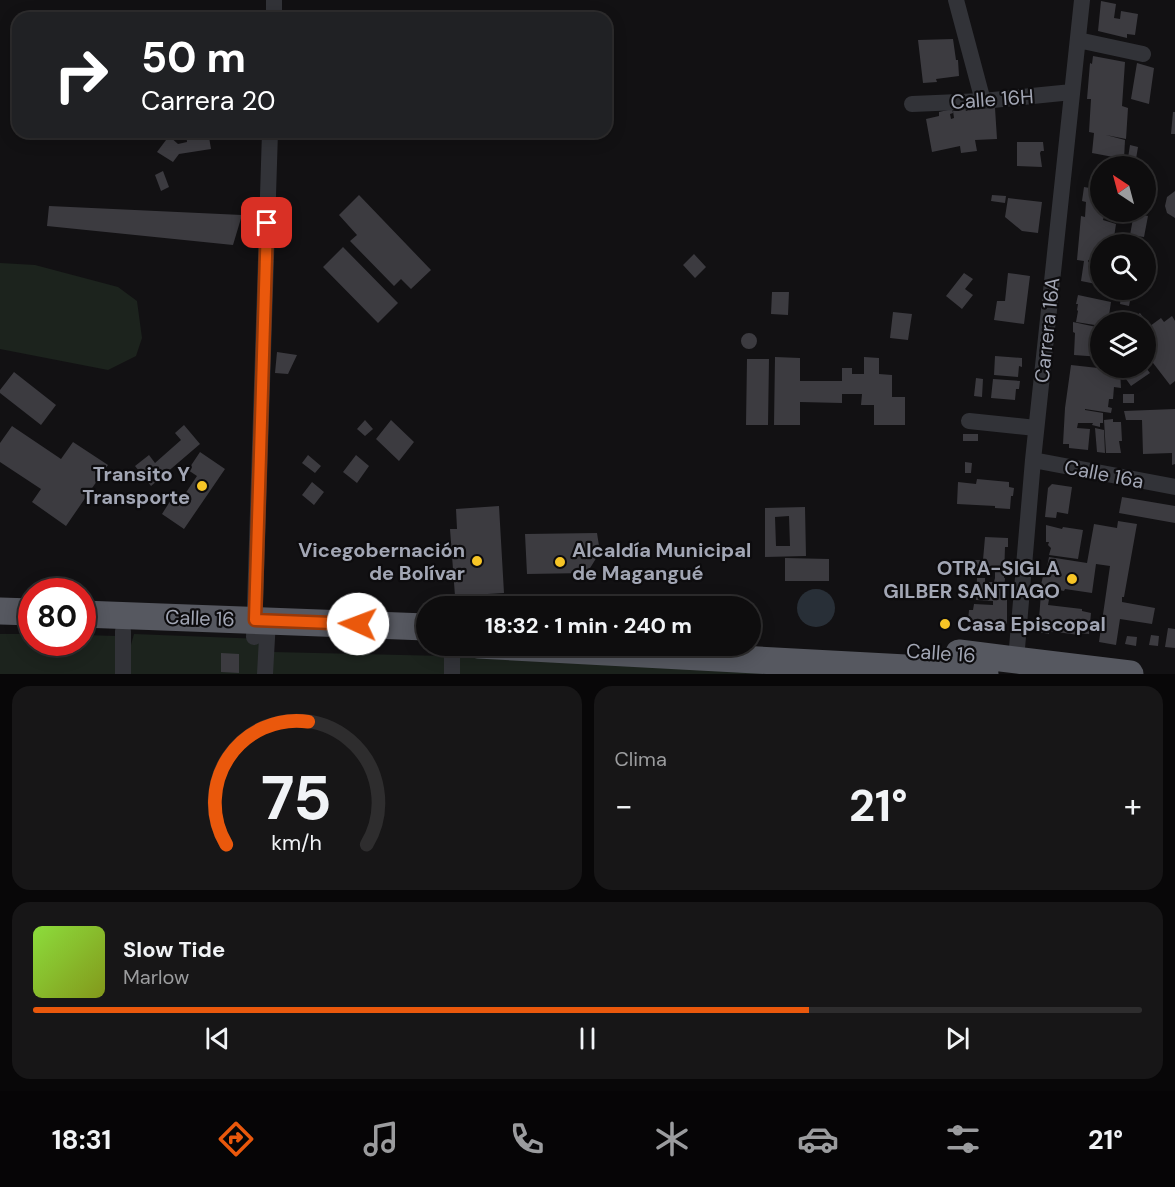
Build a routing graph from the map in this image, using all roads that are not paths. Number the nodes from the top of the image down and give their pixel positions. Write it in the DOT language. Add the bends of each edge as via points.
graph roads {
  1 [pos="956,0"];
  2 [pos="1082,0"];
  3 [pos="1078,40"];
  4 [pos="1143,54"];
  5 [pos="1072,92"];
  6 [pos="984,101"];
  7 [pos="912,104"];
  8 [pos="270,138"];
  9 [pos="969,421"];
  10 [pos="1036,428"];
  11 [pos="1033,460"];
  12 [pos="1175,487"];
  13 [pos="0,611"];
  14 [pos="18,612"];
  15 [pos="96,615"];
  16 [pos="0,627"];
  17 [pos="416,627"];
  18 [pos="18,628"];
  19 [pos="261,629"];
  20 [pos="96,631"];
  21 [pos="123,632"];
  22 [pos="416,642"];
  23 [pos="761,644"];
  24 [pos="452,656"];
  25 [pos="630,656"];
  26 [pos="1016,660"];
  27 [pos="968,668"];
  28 [pos="810,669"];
  29 [pos="1084,671"];
  30 [pos="123,674"];
  31 [pos="265,674"];
  32 [pos="452,674"];
  33 [pos="1130,674"];
  1 -- 6 [label="street"];
  2 -- 3 [label="street, Carrera 16A"];
  3 -- 4 [label="street"];
  3 -- 5 [label="street, Carrera 16A"];
  5 -- 6 [label="street, Calle 16H"];
  5 -- 10 [label="street, Carrera 16A"];
  6 -- 7 [label="street, Calle 16H"];
  8 -- 19 [label="street"];
  9 -- 10 [label="street"];
  10 -- 11 [label="street, Carrera 16A"];
  11 -- 12 [label="street, Calle 16a"];
  11 -- 26 [label="street, Carrera 16A"];
  13 -- 14 [label="highway"];
  15 -- 19 [label="highway, Calle 16"];
  16 -- 18 [label="highway"];
  17 -- 19 [label="highway, Calle 16"];
  19 -- 21 [label="highway, Calle 16"];
  19 -- 22 [label="highway, Calle 16"];
  19 -- 31 [label="street"];
  20 -- 21 [label="highway, Calle 16"];
  21 -- 30 [label="street"];
  23 -- 27 [label="highway, Calle 16"];
  24 -- 32 [label="street"];
  25 -- 28 [label="highway, Calle 16"];
  26 -- 27 [label="highway, Calle 16"];
  26 -- 29 [label="highway, Calle 16"];
  27 -- 28 [label="highway, Calle 16"];
  29 -- 33 [label="highway, Calle 16"];
}
